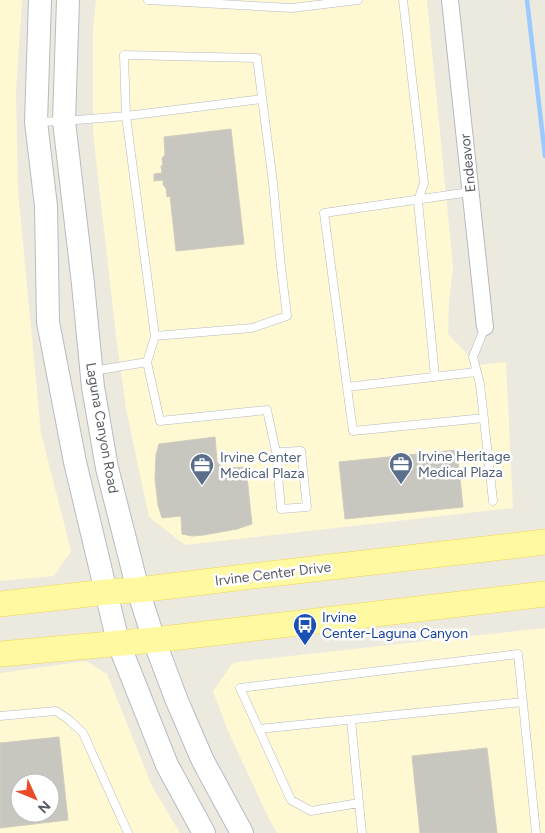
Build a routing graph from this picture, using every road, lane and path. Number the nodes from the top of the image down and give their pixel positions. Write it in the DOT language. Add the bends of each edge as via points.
graph roads {
  1 [pos="40,0"];
  2 [pos="68,0"];
  3 [pos="148,0"];
  4 [pos="358,0"];
  5 [pos="403,0"];
  6 [pos="450,0"];
  7 [pos="171,1"];
  8 [pos="262,99"];
  9 [pos="126,116"];
  10 [pos="64,121"];
  11 [pos="36,122"];
  12 [pos="471,192"];
  13 [pos="418,200"];
  14 [pos="485,327"];
  15 [pos="155,336"];
  16 [pos="147,362"];
  17 [pos="91,371"];
  18 [pos="476,372"];
  19 [pos="435,376"];
  20 [pos="347,387"];
  21 [pos="484,418"];
  22 [pos="276,452"];
  23 [pos="493,501"];
  24 [pos="545,542"];
  25 [pos="138,590"];
  26 [pos="106,592"];
  27 [pos="545,594"];
  28 [pos="0,604"];
  29 [pos="154,640"];
  30 [pos="118,642"];
  31 [pos="0,654"];
  32 [pos="522,702"];
  33 [pos="0,716"];
  34 [pos="351,720"];
  35 [pos="259,729"];
  36 [pos="359,803"];
  37 [pos="128,833"];
  38 [pos="204,833"];
  39 [pos="242,833"];
  40 [pos="362,833"];
  41 [pos="536,833"];
  1 -- 11 [label="main road"];
  2 -- 10 [label="main road, Laguna Canyon Road"];
  3 -- 7 [label="lane"];
  4 -- 7 [label="lane" via="292,8"];
  5 -- 13 [label="lane" via="424,184"];
  6 -- 12 [label="street, Endeavor"];
  8 -- 9 [label="lane"];
  8 -- 9 [label="lane" via="257,58 124,55"];
  8 -- 15 [label="lane" via="287,316 252,328"];
  9 -- 10 [label="lane"];
  9 -- 15 [label="lane"];
  10 -- 11 [label="lane"];
  10 -- 17 [label="main road, Laguna Canyon Road"];
  11 -- 26 [label="main road" via="46,206 48,322 75,462"];
  12 -- 13 [label="lane"];
  12 -- 14 [label="street, Endeavor"];
  13 -- 19 [label="lane"];
  13 -- 20 [label="lane" via="324,214"];
  14 -- 18 [label="lane" via="472,357"];
  15 -- 16 [label="lane"];
  16 -- 17 [label="lane"];
  16 -- 22 [label="lane" via="160,421 267,410"];
  17 -- 25 [label="main road, Laguna Canyon Road" via="107,468"];
  18 -- 19 [label="lane"];
  18 -- 21 [label="lane"];
  19 -- 20 [label="lane"];
  20 -- 21 [label="lane" via="353,431"];
  21 -- 23 [label="lane"];
  22 -- 22 [label="lane" via="281,509 307,507 301,451"];
  24 -- 25 [label="main road, Irvine Center Drive"];
  25 -- 26 [label="main road, Irvine Center Drive"];
  25 -- 29 [label="main road, Laguna Canyon Road"];
  26 -- 28 [label="main road, Irvine Center Drive"];
  26 -- 30 [label="main road"];
  27 -- 29 [label="main road"];
  29 -- 30 [label="main road"];
  29 -- 39 [label="main road, Laguna Canyon Road" via="203,761"];
  30 -- 31 [label="main road"];
  30 -- 38 [label="main road" via="167,765"];
  32 -- 34 [label="lane"];
  32 -- 35 [label="lane" via="518,654 240,688"];
  32 -- 41 [label="lane"];
  33 -- 37 [label="lane" via="56,710 68,719 83,733"];
  34 -- 35 [label="lane"];
  34 -- 36 [label="lane"];
  35 -- 36 [label="lane" via="291,800 311,811"];
  36 -- 40 [label="lane"];
}
